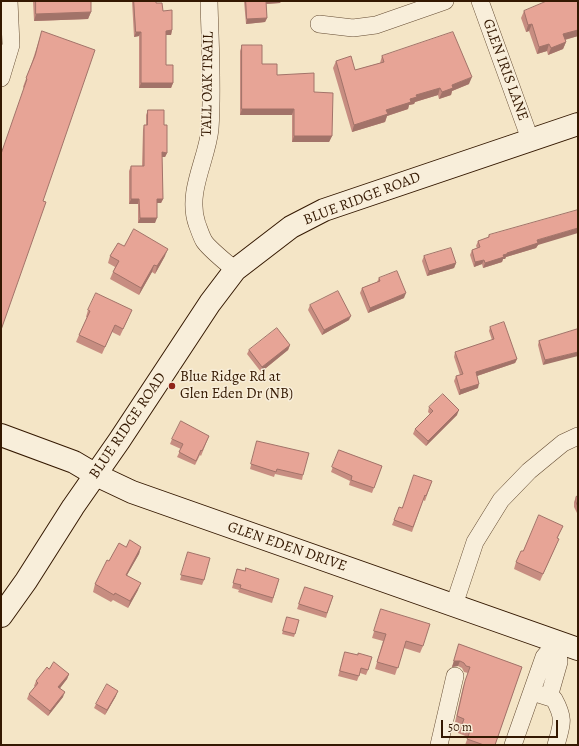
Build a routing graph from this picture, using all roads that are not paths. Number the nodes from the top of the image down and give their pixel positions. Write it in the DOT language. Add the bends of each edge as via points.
graph roads {
  1 [pos="9,1"];
  2 [pos="209,1"];
  3 [pos="445,1"];
  4 [pos="480,1"];
  5 [pos="319,24"];
  6 [pos="1,78"];
  7 [pos="578,124"];
  8 [pos="530,139"];
  9 [pos="235,270"];
  10 [pos="1,435"];
  11 [pos="578,436"];
  12 [pos="96,475"];
  13 [pos="454,605"];
  14 [pos="1,616"];
  15 [pos="557,642"];
  16 [pos="578,649"];
  17 [pos="455,676"];
  18 [pos="532,692"];
  19 [pos="548,697"];
  20 [pos="438,745"];
  21 [pos="513,745"];
  22 [pos="556,745"];
  1 -- 6 [label="street" via="10,45"];
  2 -- 9 [label="street, TALL OAK TRAIL" via="210,128 208,146 196,184 194,205 196,223 204,241"];
  3 -- 5 [label="street" via="376,25 353,28"];
  4 -- 8 [label="street, GLEN IRIS LANE"];
  7 -- 8 [label="main road, BLUE RIDGE ROAD"];
  8 -- 9 [label="main road, BLUE RIDGE ROAD" via="324,210 291,227"];
  9 -- 12 [label="main road, BLUE RIDGE ROAD" via="210,303"];
  10 -- 12 [label="main road, GLEN EDEN DRIVE" via="74,462"];
  11 -- 13 [label="street" via="563,443 529,471 501,500 475,542"];
  12 -- 13 [label="main road, GLEN EDEN DRIVE" via="132,492"];
  12 -- 14 [label="main road, BLUE RIDGE ROAD"];
  13 -- 15 [label="main road, GLEN EDEN DRIVE"];
  15 -- 16 [label="main road, GLEN EDEN DRIVE"];
  15 -- 18 [label="street" via="544,657"];
  15 -- 19 [label="street" via="559,662"];
  17 -- 20 [label="street"];
  18 -- 19 [label="street"];
  18 -- 21 [label="street"];
  19 -- 22 [label="street" via="554,699 562,721"];
}
